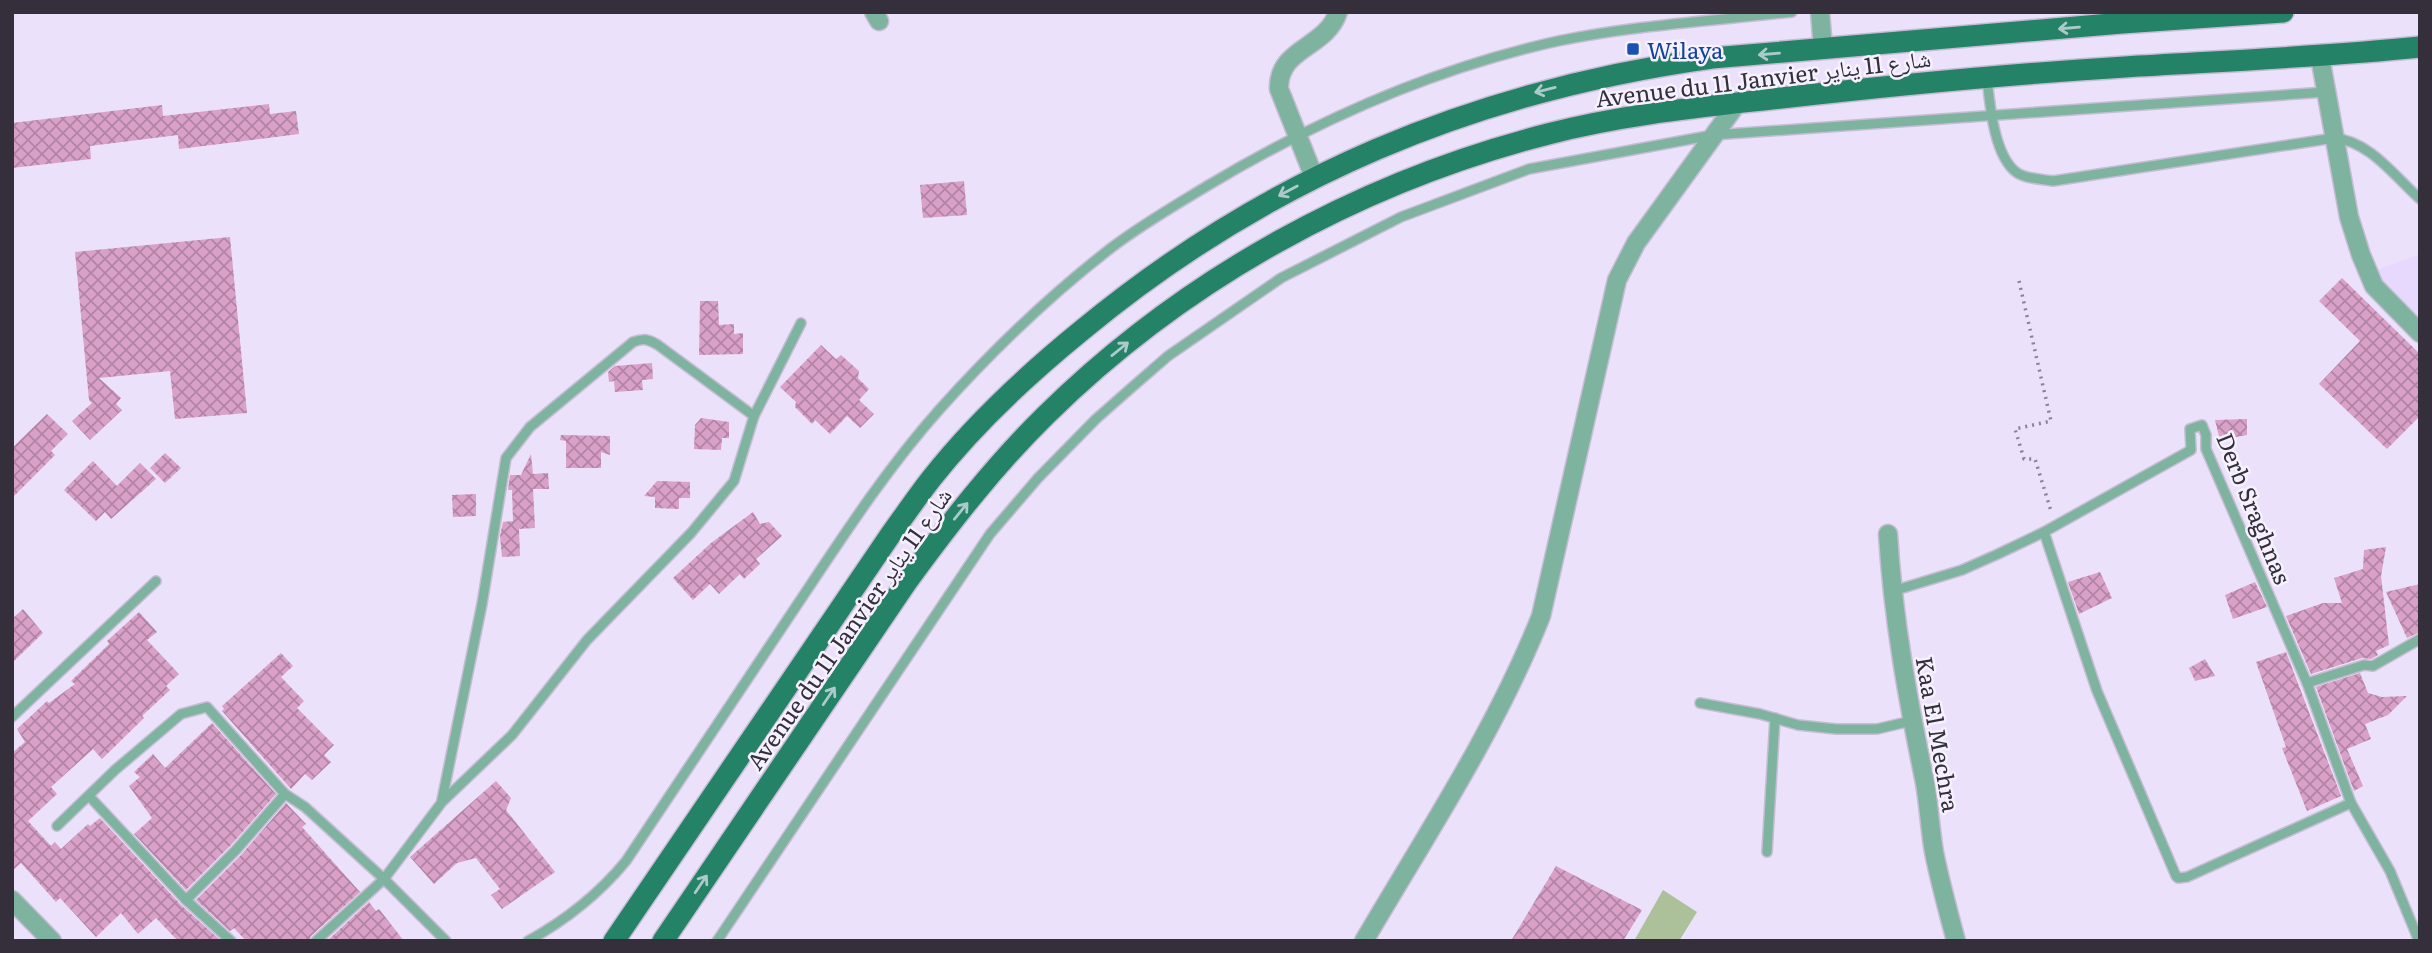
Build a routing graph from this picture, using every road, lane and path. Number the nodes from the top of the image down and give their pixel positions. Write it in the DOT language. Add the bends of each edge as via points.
graph roads {
  1 [pos="1338,12"];
  2 [pos="1792,12"];
  3 [pos="1820,12"];
  4 [pos="2283,12"];
  5 [pos="2201,15"];
  6 [pos="2420,47"];
  7 [pos="1823,49"];
  8 [pos="2320,57"];
  9 [pos="1987,77"];
  10 [pos="2326,92"];
  11 [pos="1738,102"];
  12 [pos="1991,116"];
  13 [pos="1713,135"];
  14 [pos="1297,136"];
  15 [pos="2334,138"];
  16 [pos="1314,177"];
  17 [pos="2420,199"];
  18 [pos="2019,281"];
  19 [pos="801,323"];
  20 [pos="2420,333"];
  21 [pos="754,416"];
  22 [pos="2056,526"];
  23 [pos="2044,532"];
  24 [pos="1888,534"];
  25 [pos="156,581"];
  26 [pos="1891,592"];
  27 [pos="2420,639"];
  28 [pos="2307,683"];
  29 [pos="1700,703"];
  30 [pos="12,717"];
  31 [pos="1775,719"];
  32 [pos="1911,720"];
  33 [pos="285,794"];
  34 [pos="90,797"];
  35 [pos="442,802"];
  36 [pos="2351,803"];
  37 [pos="57,826"];
  38 [pos="1767,852"];
  39 [pos="384,879"];
  40 [pos="186,900"];
  41 [pos="14,905"];
  42 [pos="1370,939"];
  43 [pos="52,941"];
  44 [pos="231,941"];
  45 [pos="316,941"];
  46 [pos="446,941"];
  47 [pos="528,941"];
  48 [pos="614,941"];
  49 [pos="663,941"];
  50 [pos="717,941"];
  51 [pos="1956,941"];
  52 [pos="2419,941"];
  1 -- 14 [label="street" via="1322,37 1292,57 1280,74 1279,89"];
  2 -- 14 [label="lane" via="1628,28 1553,42 1444,74"];
  3 -- 7 [label="street"];
  4 -- 5 [label="main road, Avenue du 11 Janvier شارع 11 يناير"];
  5 -- 7 [label="main road, Avenue du 11 Janvier شارع 11 يناير, one-way"];
  6 -- 8 [label="main road, Avenue du 11 Janvier شارع 11 يناير"];
  7 -- 16 [label="main road, Avenue du 11 Janvier شارع 11 يناير, one-way" via="1656,66 1540,91 1447,121"];
  8 -- 9 [label="main road, Avenue du 11 Janvier شارع 11 يناير"];
  8 -- 10 [label="street"];
  9 -- 11 [label="main road, Avenue du 11 Janvier شارع 11 يناير"];
  9 -- 12 [label="lane"];
  10 -- 12 [label="lane"];
  10 -- 15 [label="street"];
  11 -- 13 [label="street"];
  49 -- 11 [label="main road, Avenue du 11 Janvier شارع 11 يناير, one-way" via="938,539 1037,424 1132,339 1261,251 1416,176 1585,125"];
  12 -- 13 [label="lane"];
  12 -- 15 [label="lane" via="2006,161 2018,174 2053,181"];
  13 -- 42 [label="street" via="1636,243 1617,280 1541,616 1529,648"];
  13 -- 50 [label="lane" via="1529,169 1401,217 1281,278 1168,356 1096,419 990,534"];
  14 -- 16 [label="street"];
  14 -- 47 [label="lane" via="1175,205 1111,248 995,351 937,412 863,507 626,861 581,908"];
  15 -- 17 [label="lane" via="2361,146"];
  15 -- 20 [label="street" via="2349,218 2368,275"];
  16 -- 48 [label="main road, Avenue du 11 Janvier شارع 11 يناير, one-way" via="1205,239 1135,288 1049,355 989,414 932,478 891,534"];
  18 -- 22 [label="path" via="2052,421 2015,429 2024,459 2035,459"];
  19 -- 21 [label="lane"];
  21 -- 35 [label="lane" via="734,481 691,533 587,640 512,735"];
  21 -- 35 [label="lane" via="642,338 530,427 511,449 502,472 492,552"];
  22 -- 23 [label="lane, Derb Sraghnas"];
  22 -- 28 [label="lane, Derb Sraghnas" via="2191,450 2190,429 2202,425 2206,449"];
  23 -- 26 [label="lane, Derb Sraghnas" via="1962,570"];
  23 -- 36 [label="lane" via="2098,691 2178,878"];
  24 -- 26 [label="street, Kaa El Mechra"];
  25 -- 30 [label="lane"];
  26 -- 32 [label="street, Kaa El Mechra"];
  27 -- 28 [label="lane" via="2373,666"];
  28 -- 36 [label="lane, Derb Sraghnas"];
  29 -- 31 [label="lane"];
  31 -- 32 [label="lane" via="1860,730"];
  31 -- 38 [label="lane"];
  32 -- 51 [label="street, Kaa El Mechra" via="1934,852"];
  33 -- 34 [label="lane" via="207,708 181,714"];
  33 -- 39 [label="lane"];
  33 -- 40 [label="lane"];
  34 -- 37 [label="lane"];
  34 -- 40 [label="lane"];
  35 -- 39 [label="lane"];
  36 -- 52 [label="lane, Derb Sraghnas" via="2390,871"];
  39 -- 45 [label="lane"];
  39 -- 46 [label="lane"];
  40 -- 44 [label="lane"];
  41 -- 43 [label="street"];
}
